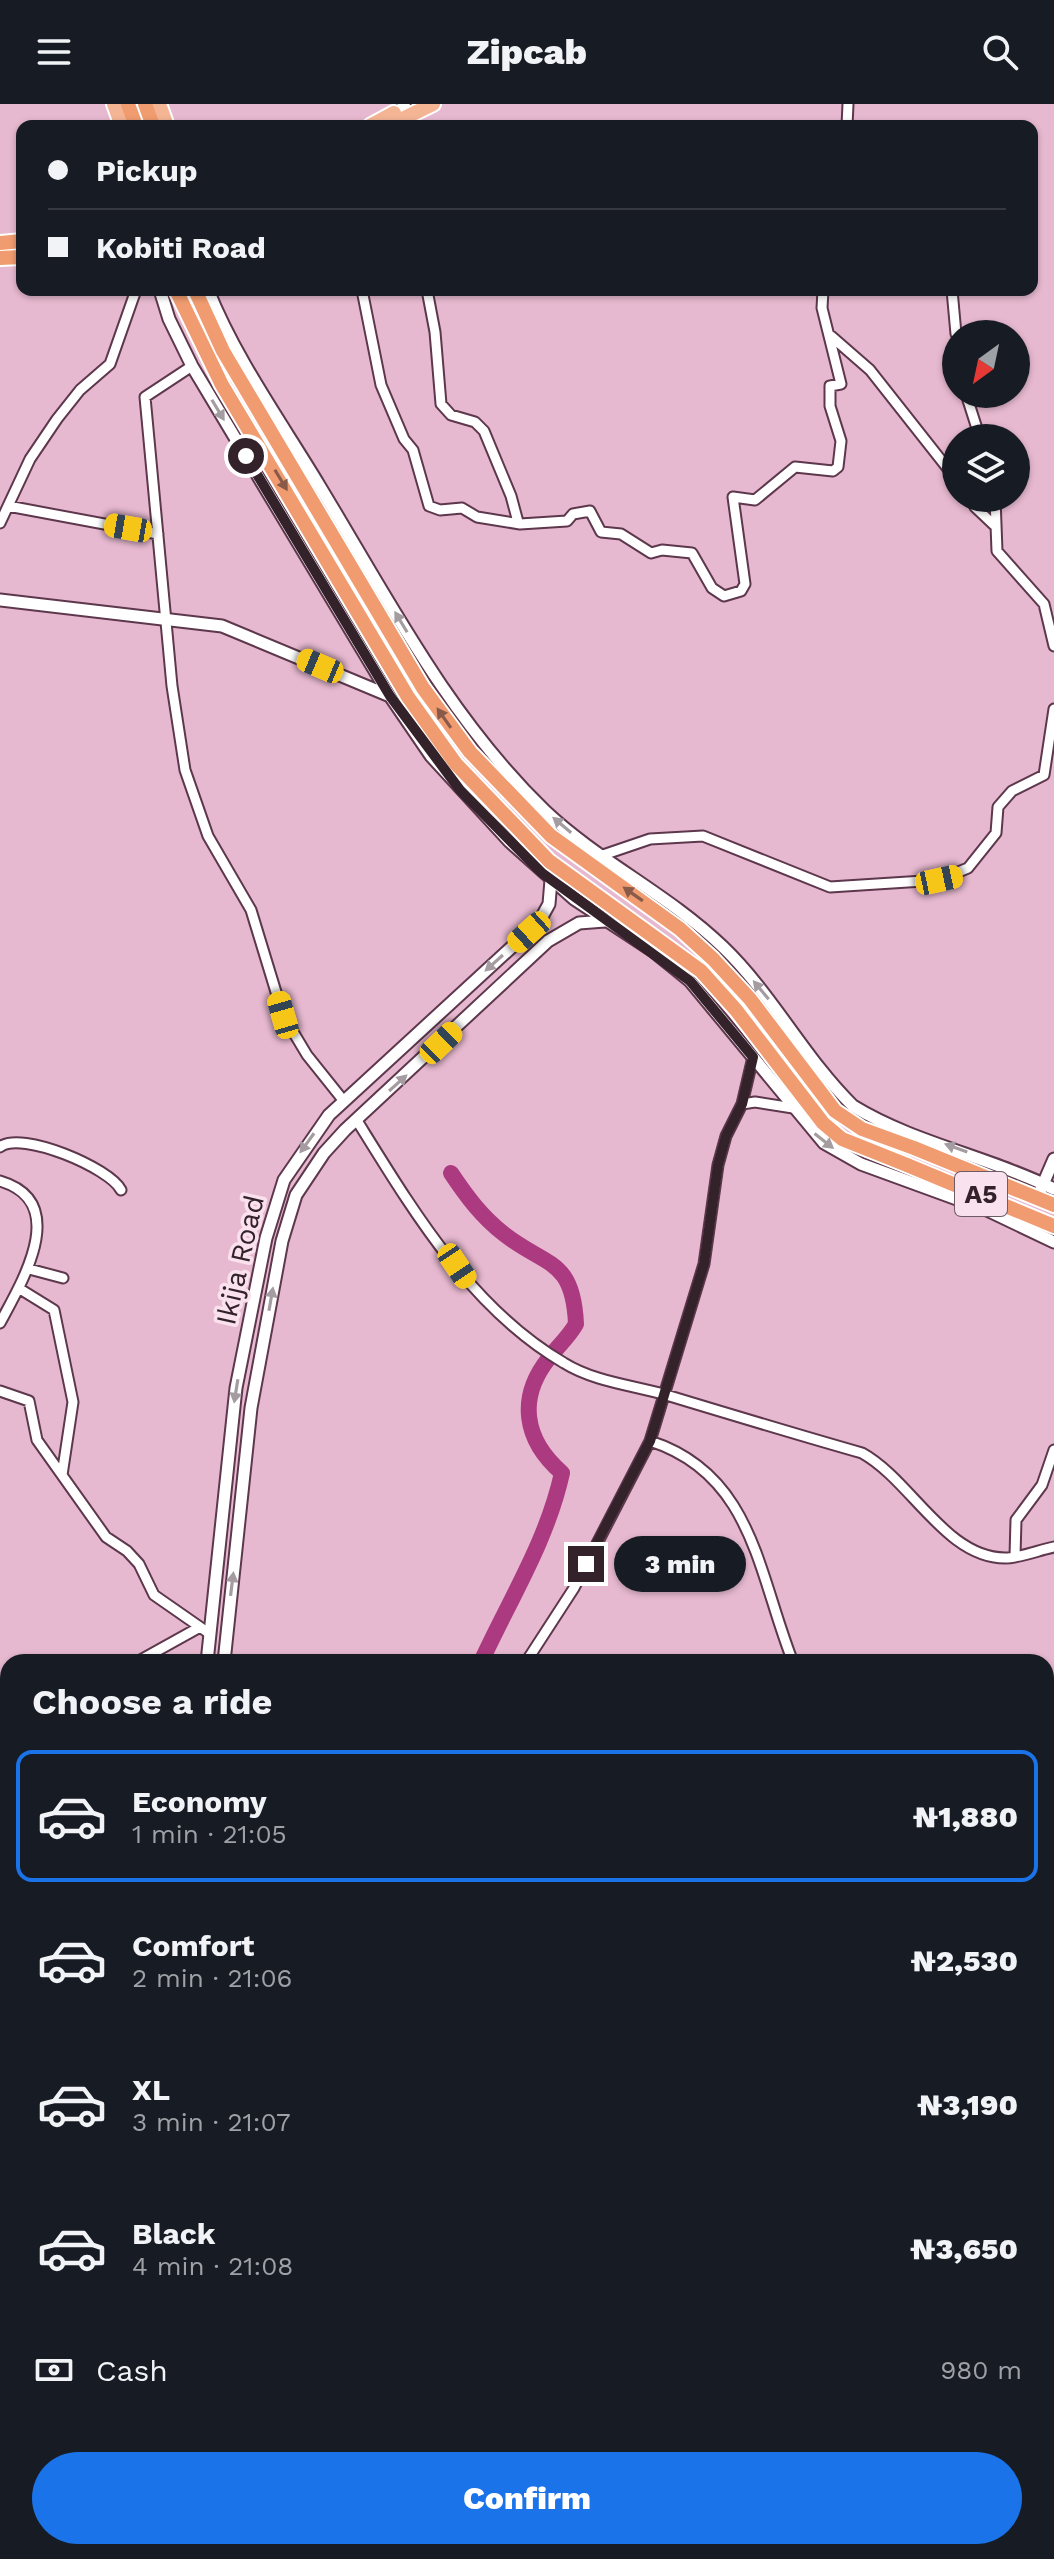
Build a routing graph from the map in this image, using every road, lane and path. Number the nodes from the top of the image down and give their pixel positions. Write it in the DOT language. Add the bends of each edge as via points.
graph roads {
  1 [pos="433,104"];
  2 [pos="407,107"];
  3 [pos="382,120"];
  4 [pos="134,296"];
  5 [pos="162,296"];
  6 [pos="179,296"];
  7 [pos="198,296"];
  8 [pos="211,296"];
  9 [pos="364,296"];
  10 [pos="428,296"];
  11 [pos="823,296"];
  12 [pos="953,296"];
  13 [pos="955,320"];
  14 [pos="831,336"];
  15 [pos="192,366"];
  16 [pos="942,461"];
  17 [pos="8,506"];
  18 [pos="980,512"];
  19 [pos="994,512"];
  20 [pos="518,522"];
  21 [pos="0,523"];
  22 [pos="994,525"];
  23 [pos="158,534"];
  24 [pos="0,600"];
  25 [pos="166,619"];
  26 [pos="1054,646"];
  27 [pos="390,696"];
  28 [pos="1054,709"];
  29 [pos="603,855"];
  30 [pos="551,880"];
  31 [pos="684,912"];
  32 [pos="608,921"];
  33 [pos="653,951"];
  34 [pos="753,1057"];
  35 [pos="343,1100"];
  36 [pos="742,1104"];
  37 [pos="793,1108"];
  38 [pos="356,1119"];
  39 [pos="0,1147"];
  40 [pos="1054,1159"];
  41 [pos="0,1181"];
  42 [pos="121,1190"];
  43 [pos="1045,1190"];
  44 [pos="1054,1205"];
  45 [pos="1026,1220"];
  46 [pos="1054,1226"];
  47 [pos="1054,1242"];
  48 [pos="29,1269"];
  49 [pos="63,1278"];
  50 [pos="20,1289"];
  51 [pos="0,1323"];
  52 [pos="0,1391"];
  53 [pos="663,1394"];
  54 [pos="650,1441"];
  55 [pos="1054,1450"];
  56 [pos="62,1475"];
  57 [pos="1054,1547"];
  58 [pos="1015,1556"];
  59 [pos="205,1631"];
  60 [pos="155,1654"];
  61 [pos="206,1654"];
  62 [pos="225,1654"];
  63 [pos="531,1654"];
  64 [pos="790,1654"];
  1 -- 2 [label="main road"];
  2 -- 3 [label="main road"];
  4 -- 17 [label="street" via="110,364 57,419"];
  5 -- 15 [label="street"];
  6 -- 45 [label="highway, A5, one-way, bridge" via="222,385 408,697 456,764 549,861 701,971 823,1123 842,1139"];
  43 -- 7 [label="highway, A5, one-way, bridge" via="862,1129 835,1111 713,959 660,913 544,830 464,746 423,688 238,376"];
  29 -- 8 [label="street, one-way" via="556,821 520,784 435,679"];
  9 -- 20 [label="street" via="381,385 413,450 429,506"];
  10 -- 20 [label="street" via="441,404 484,431"];
  11 -- 14 [label="street"];
  12 -- 13 [label="street"];
  14 -- 16 [label="street" via="870,370"];
  14 -- 20 [label="street" via="841,384 830,386 841,441 838,467 795,467 755,500 733,497 744,575 741,591 717,593 689,552 651,553 621,534 601,532 590,511 573,514 567,521"];
  15 -- 23 [label="street" via="145,397"];
  15 -- 27 [label="street, one-way"];
  17 -- 21 [label="street"];
  17 -- 23 [label="street"];
  18 -- 22 [label="street"];
  19 -- 22 [label="street"];
  22 -- 26 [label="street" via="997,551 1044,604"];
  23 -- 25 [label="street"];
  24 -- 25 [label="street"];
  25 -- 27 [label="street" via="232,629"];
  25 -- 35 [label="street" via="185,770 208,836 245,895 283,1015"];
  27 -- 30 [label="street" via="460,790"];
  28 -- 29 [label="street" via="1044,775 1012,791 998,807 993,838 955,876 830,887 703,836 650,839"];
  29 -- 31 [label="street"];
  30 -- 32 [label="street"];
  30 -- 35 [label="street, Ikija Road, one-way" via="549,904 539,922"];
  31 -- 33 [label="street"];
  43 -- 31 [label="street, one-way" via="853,1106 763,991"];
  32 -- 33 [label="street"];
  38 -- 32 [label="street, Ikija Road, one-way" via="548,941 579,923"];
  33 -- 34 [label="street" via="690,981"];
  34 -- 36 [label="street"];
  34 -- 37 [label="street"];
  35 -- 59 [label="street, Ikija Road, one-way" via="295,1159 266,1238 236,1388"];
  36 -- 37 [label="street"];
  36 -- 53 [label="street" via="726,1136 704,1264"];
  37 -- 45 [label="street, one-way" via="824,1143 844,1156"];
  38 -- 53 [label="street" via="471,1287 564,1364"];
  62 -- 38 [label="street, Ikija Road, one-way" via="251,1408 285,1229 309,1172"];
  39 -- 42 [label="street" via="17,1141 49,1149 113,1178"];
  40 -- 43 [label="street"];
  41 -- 48 [label="street" via="29,1196 34,1209 37,1223"];
  43 -- 44 [label="highway, A5"];
  45 -- 46 [label="highway, A5"];
  45 -- 47 [label="street"];
  48 -- 49 [label="street"];
  48 -- 50 [label="street"];
  50 -- 51 [label="street"];
  50 -- 56 [label="street" via="54,1310 65,1354 73,1402"];
  52 -- 56 [label="street" via="29,1401 37,1440"];
  53 -- 54 [label="street"];
  53 -- 58 [label="street" via="862,1453 880,1463 953,1540 981,1554"];
  54 -- 63 [label="street" via="574,1588"];
  54 -- 64 [label="street" via="712,1474 738,1510"];
  55 -- 58 [label="street" via="1042,1485 1016,1520"];
  56 -- 59 [label="street" via="106,1537 139,1564 154,1595"];
  57 -- 58 [label="street"];
  59 -- 60 [label="street"];
  59 -- 61 [label="street, Ikija Road"];
}
